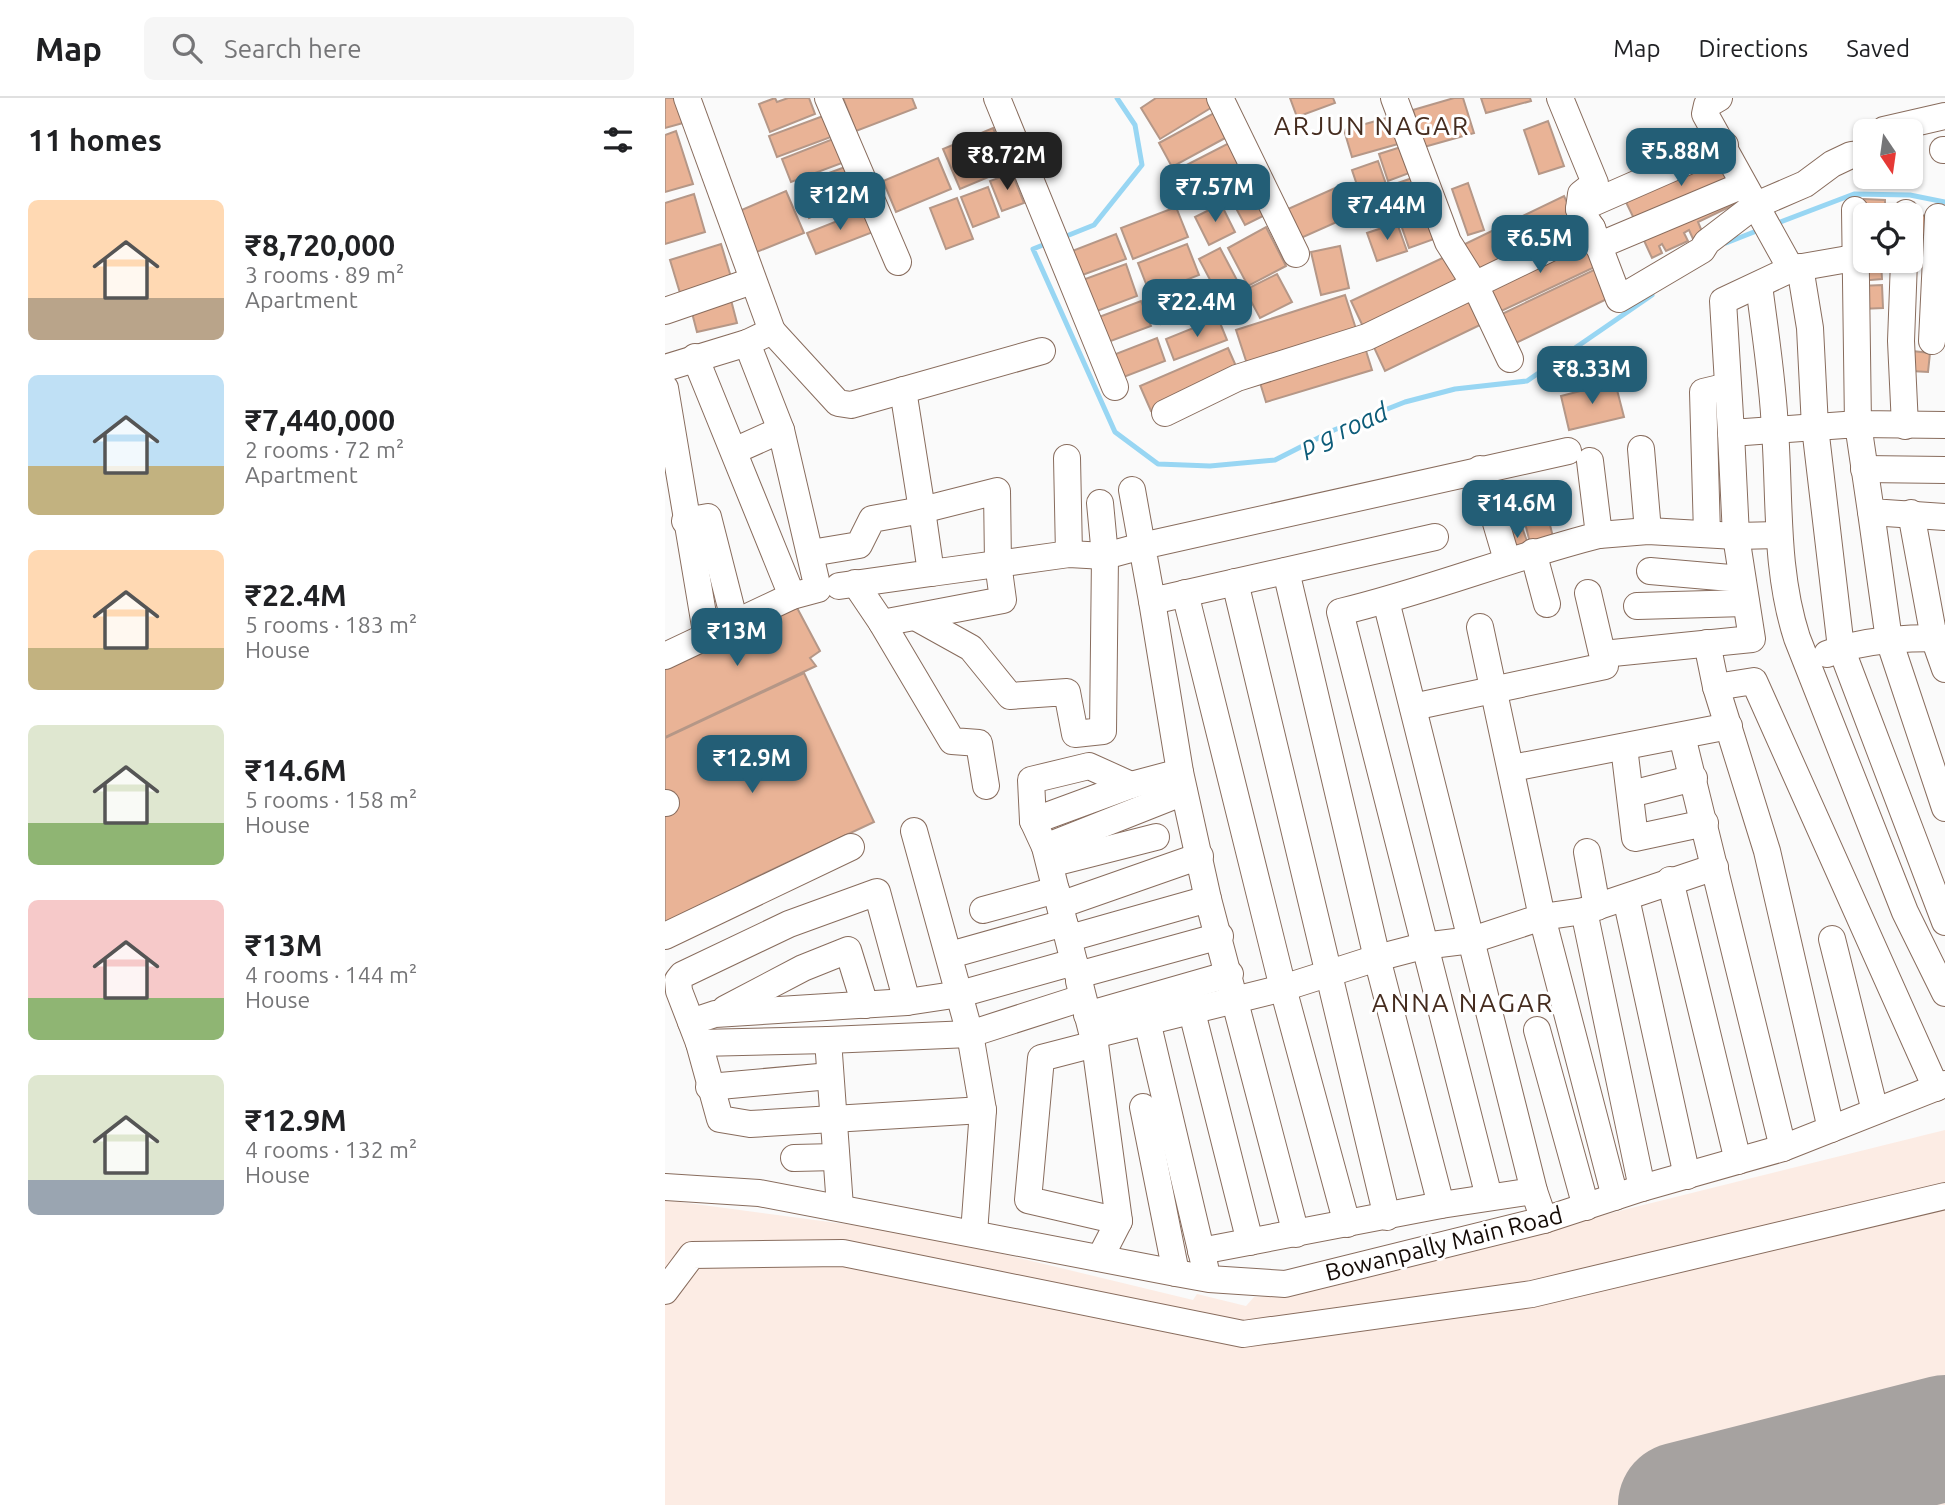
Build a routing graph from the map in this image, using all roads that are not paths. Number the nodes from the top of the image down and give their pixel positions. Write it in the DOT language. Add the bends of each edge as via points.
graph roads {
  1 [pos="687,98"];
  2 [pos="828,98"];
  3 [pos="997,98"];
  4 [pos="1220,98"];
  5 [pos="1394,98"];
  6 [pos="1560,98"];
  7 [pos="1719,98"];
  8 [pos="1945,116"];
  9 [pos="1923,121"];
  10 [pos="1725,145"];
  11 [pos="1853,155"];
  12 [pos="1751,201"];
  13 [pos="1938,216"];
  14 [pos="1590,228"];
  15 [pos="1296,254"];
  16 [pos="1853,258"];
  17 [pos="1790,261"];
  18 [pos="898,262"];
  19 [pos="1855,273"];
  20 [pos="1904,273"];
  21 [pos="753,281"];
  22 [pos="1475,285"];
  23 [pos="1759,285"];
  24 [pos="665,311"];
  25 [pos="772,331"];
  26 [pos="1859,334"];
  27 [pos="1901,341"];
  28 [pos="1938,341"];
  29 [pos="747,343"];
  30 [pos="1042,351"];
  31 [pos="695,357"];
  32 [pos="1510,359"];
  33 [pos="665,368"];
  34 [pos="1728,386"];
  35 [pos="1115,387"];
  36 [pos="665,388"];
  37 [pos="903,390"];
  38 [pos="1165,414"];
  39 [pos="1858,424"];
  40 [pos="1945,425"];
  41 [pos="1905,426"];
  42 [pos="1815,427"];
  43 [pos="1775,428"];
  44 [pos="781,430"];
  45 [pos="1731,433"];
  46 [pos="1641,449"];
  47 [pos="734,451"];
  48 [pos="1067,458"];
  49 [pos="1479,469"];
  50 [pos="1864,469"];
  51 [pos="1945,470"];
  52 [pos="1132,490"];
  53 [pos="1100,503"];
  54 [pos="922,510"];
  55 [pos="1871,512"];
  56 [pos="1911,513"];
  57 [pos="1945,517"];
  58 [pos="685,521"];
  59 [pos="1648,531"];
  60 [pos="1707,534"];
  61 [pos="1599,535"];
  62 [pos="1779,535"];
  63 [pos="1736,536"];
  64 [pos="1435,537"];
  65 [pos="1142,546"];
  66 [pos="1533,552"];
  67 [pos="811,553"];
  68 [pos="1069,554"];
  69 [pos="1105,556"];
  70 [pos="1507,561"];
  71 [pos="998,563"];
  72 [pos="1286,571"];
  73 [pos="1650,571"];
  74 [pos="932,573"];
  75 [pos="1235,582"];
  76 [pos="855,583"];
  77 [pos="818,589"];
  78 [pos="1744,591"];
  79 [pos="1185,593"];
  80 [pos="1588,593"];
  81 [pos="792,596"];
  82 [pos="1152,601"];
  83 [pos="1386,601"];
  84 [pos="1547,604"];
  85 [pos="1637,607"];
  86 [pos="1340,612"];
  87 [pos="917,618"];
  88 [pos="1299,622"];
  89 [pos="735,623"];
  90 [pos="882,623"];
  91 [pos="1480,627"];
  92 [pos="707,638"];
  93 [pos="1939,638"];
  94 [pos="1752,639"];
  95 [pos="1889,640"];
  96 [pos="1707,643"];
  97 [pos="1841,648"];
  98 [pos="1603,654"];
  99 [pos="665,656"];
  100 [pos="1807,663"];
  101 [pos="1945,668"];
  102 [pos="1754,681"];
  103 [pos="1716,687"];
  104 [pos="1493,689"];
  105 [pos="1413,707"];
  106 [pos="1729,726"];
  107 [pos="1682,736"];
  108 [pos="1624,747"];
  109 [pos="1512,768"];
  110 [pos="1694,778"];
  111 [pos="1182,782"];
  112 [pos="1131,785"];
  113 [pos="986,786"];
  114 [pos="1631,794"];
  115 [pos="1945,808"];
  116 [pos="1033,821"];
  117 [pos="1705,823"];
  118 [pos="914,831"];
  119 [pos="1156,837"];
  120 [pos="851,846"];
  121 [pos="1587,852"];
  122 [pos="1047,856"];
  123 [pos="1200,856"];
  124 [pos="1715,867"];
  125 [pos="1669,880"];
  126 [pos="1626,898"];
  127 [pos="1209,900"];
  128 [pos="1060,906"];
  129 [pos="1591,909"];
  130 [pos="983,910"];
  131 [pos="1542,918"];
  132 [pos="1945,922"];
  133 [pos="789,924"];
  134 [pos="665,936"];
  135 [pos="1220,936"];
  136 [pos="1832,939"];
  137 [pos="1472,940"];
  138 [pos="1423,946"];
  139 [pos="950,955"];
  140 [pos="1377,958"];
  141 [pos="1075,962"];
  142 [pos="803,968"];
  143 [pos="1329,971"];
  144 [pos="1230,974"];
  145 [pos="1283,988"];
  146 [pos="1945,993"];
  147 [pos="960,994"];
  148 [pos="1237,1000"];
  149 [pos="907,1002"];
  150 [pos="865,1005"];
  151 [pos="1085,1007"];
  152 [pos="1192,1012"];
  153 [pos="1147,1021"];
  154 [pos="702,1026"];
  155 [pos="1537,1030"];
  156 [pos="970,1034"];
  157 [pos="828,1040"];
  158 [pos="1095,1044"];
  159 [pos="830,1076"];
  160 [pos="1941,1086"];
  161 [pos="709,1087"];
  162 [pos="1143,1107"];
  163 [pos="983,1110"];
  164 [pos="1875,1111"];
  165 [pos="833,1119"];
  166 [pos="1831,1129"];
  167 [pos="1783,1148"];
  168 [pos="836,1157"];
  169 [pos="794,1158"];
  170 [pos="1738,1161"];
  171 [pos="1687,1176"];
  172 [pos="665,1186"];
  173 [pos="1642,1188"];
  174 [pos="1534,1191"];
  175 [pos="1489,1196"];
  176 [pos="1945,1196"];
  177 [pos="1615,1197"];
  178 [pos="1028,1200"];
  179 [pos="1441,1205"];
  180 [pos="840,1207"];
  181 [pos="1586,1207"];
  182 [pos="1387,1217"];
  183 [pos="1544,1220"];
  184 [pos="1119,1221"];
  185 [pos="1347,1223"];
  186 [pos="974,1233"];
  187 [pos="1296,1234"];
  188 [pos="1015,1242"];
  189 [pos="1249,1242"];
  190 [pos="1201,1251"];
  191 [pos="1100,1258"];
  192 [pos="1176,1273"];
  193 [pos="1209,1279"];
  194 [pos="665,1291"];
  1 -- 21 [label="street"];
  2 -- 18 [label="street"];
  3 -- 35 [label="street"];
  4 -- 15 [label="street"];
  5 -- 22 [label="street" via="1448,242"];
  6 -- 14 [label="street" via="1595,183 1581,194"];
  7 -- 10 [label="street" via="1707,104 1705,114"];
  8 -- 9 [label="street"];
  10 -- 12 [label="street"];
  10 -- 14 [label="street"];
  11 -- 12 [label="street" via="1805,184"];
  12 -- 14 [label="street"];
  12 -- 14 [label="street" via="1702,250 1619,299"];
  12 -- 17 [label="street"];
  13 -- 28 [label="street"];
  14 -- 22 [label="street"];
  16 -- 17 [label="street"];
  17 -- 23 [label="street"];
  17 -- 42 [label="street" via="1810,328"];
  19 -- 26 [label="street"];
  20 -- 27 [label="street"];
  21 -- 24 [label="street"];
  21 -- 25 [label="street"];
  22 -- 32 [label="street"];
  22 -- 38 [label="street" via="1367,337 1237,378"];
  23 -- 34 [label="street" via="1723,301"];
  23 -- 43 [label="street"];
  25 -- 29 [label="street"];
  25 -- 37 [label="street" via="838,403 852,405"];
  26 -- 27 [label="street"];
  26 -- 39 [label="street"];
  27 -- 28 [label="street"];
  27 -- 41 [label="street"];
  29 -- 31 [label="street"];
  29 -- 44 [label="street"];
  30 -- 37 [label="street"];
  31 -- 33 [label="street"];
  31 -- 47 [label="street"];
  34 -- 45 [label="street"];
  34 -- 60 [label="street" via="1703,391"];
  36 -- 58 [label="street"];
  37 -- 54 [label="street"];
  39 -- 41 [label="street"];
  39 -- 42 [label="street"];
  39 -- 50 [label="street"];
  40 -- 41 [label="street"];
  42 -- 43 [label="street"];
  42 -- 97 [label="street"];
  43 -- 45 [label="street"];
  43 -- 62 [label="street"];
  44 -- 47 [label="street"];
  44 -- 67 [label="street"];
  45 -- 63 [label="street"];
  46 -- 59 [label="street"];
  47 -- 81 [label="street"];
  48 -- 68 [label="street"];
  49 -- 61 [label="street" via="1579,456"];
  49 -- 65 [label="street"];
  49 -- 70 [label="street"];
  50 -- 51 [label="street"];
  50 -- 55 [label="street"];
  52 -- 65 [label="street"];
  53 -- 69 [label="street"];
  54 -- 67 [label="street" via="871,519 859,545"];
  54 -- 71 [label="street" via="997,491"];
  54 -- 74 [label="street"];
  55 -- 56 [label="street"];
  55 -- 95 [label="street"];
  56 -- 57 [label="street"];
  56 -- 93 [label="street"];
  58 -- 89 [label="street" via="708,517"];
  58 -- 92 [label="street"];
  59 -- 60 [label="street"];
  59 -- 61 [label="street"];
  60 -- 63 [label="street"];
  61 -- 66 [label="street"];
  62 -- 63 [label="street"];
  62 -- 100 [label="street" via="1786,604"];
  63 -- 78 [label="street"];
  64 -- 72 [label="street"];
  65 -- 69 [label="street"];
  65 -- 82 [label="street"];
  66 -- 70 [label="street"];
  66 -- 84 [label="street"];
  67 -- 77 [label="street"];
  68 -- 69 [label="street"];
  68 -- 71 [label="street"];
  69 -- 87 [label="street" via="1103,731 1075,734 1067,692 1010,696 971,648"];
  70 -- 83 [label="street"];
  71 -- 74 [label="street"];
  71 -- 87 [label="street" via="1003,600"];
  72 -- 75 [label="street"];
  72 -- 88 [label="street"];
  73 -- 78 [label="street"];
  74 -- 76 [label="street"];
  75 -- 79 [label="street"];
  75 -- 143 [label="street"];
  76 -- 77 [label="street"];
  76 -- 90 [label="street"];
  77 -- 81 [label="street"];
  78 -- 85 [label="street"];
  78 -- 94 [label="street"];
  79 -- 82 [label="street"];
  79 -- 145 [label="street"];
  80 -- 98 [label="street"];
  81 -- 89 [label="street"];
  82 -- 111 [label="street"];
  83 -- 86 [label="street"];
  83 -- 105 [label="street"];
  86 -- 88 [label="street"];
  86 -- 138 [label="street"];
  87 -- 90 [label="street"];
  88 -- 140 [label="street"];
  89 -- 92 [label="street"];
  90 -- 113 [label="street" via="952,741 979,743"];
  91 -- 104 [label="street"];
  92 -- 99 [label="street"];
  93 -- 95 [label="street"];
  93 -- 101 [label="street"];
  94 -- 96 [label="street"];
  94 -- 102 [label="street"];
  95 -- 97 [label="street"];
  95 -- 115 [label="street"];
  96 -- 98 [label="street"];
  96 -- 103 [label="street"];
  97 -- 100 [label="street"];
  97 -- 132 [label="street"];
  98 -- 104 [label="street" via="1605,666"];
  100 -- 146 [label="street" via="1905,912"];
  102 -- 103 [label="street"];
  102 -- 160 [label="street"];
  103 -- 106 [label="street"];
  104 -- 105 [label="street"];
  104 -- 109 [label="street"];
  105 -- 137 [label="street"];
  106 -- 107 [label="street"];
  106 -- 166 [label="street" via="1767,851"];
  107 -- 108 [label="street"];
  107 -- 110 [label="street"];
  108 -- 109 [label="street"];
  108 -- 114 [label="street"];
  109 -- 131 [label="street"];
  110 -- 114 [label="street"];
  110 -- 117 [label="street"];
  111 -- 112 [label="street"];
  111 -- 122 [label="street"];
  111 -- 123 [label="street"];
  112 -- 116 [label="street"];
  112 -- 116 [label="street" via="1089,766 1031,779"];
  114 -- 117 [label="street" via="1635,838"];
  116 -- 122 [label="street"];
  117 -- 124 [label="street"];
  118 -- 139 [label="street"];
  119 -- 122 [label="street"];
  120 -- 134 [label="street"];
  121 -- 129 [label="street"];
  122 -- 128 [label="street"];
  123 -- 127 [label="street"];
  123 -- 128 [label="street"];
  124 -- 125 [label="street"];
  124 -- 167 [label="street"];
  125 -- 126 [label="street"];
  125 -- 170 [label="street"];
  126 -- 129 [label="street"];
  126 -- 171 [label="street"];
  127 -- 128 [label="street" via="1070,938"];
  127 -- 135 [label="street"];
  128 -- 130 [label="street"];
  128 -- 139 [label="street"];
  128 -- 141 [label="street"];
  129 -- 131 [label="street"];
  129 -- 173 [label="street"];
  131 -- 137 [label="street"];
  131 -- 177 [label="street"];
  133 -- 142 [label="street"];
  133 -- 149 [label="street" via="877,892"];
  133 -- 154 [label="street" via="682,975 678,987"];
  135 -- 141 [label="street" via="1078,975"];
  135 -- 144 [label="street"];
  136 -- 164 [label="street"];
  137 -- 138 [label="street"];
  137 -- 174 [label="street"];
  138 -- 140 [label="street"];
  138 -- 175 [label="street"];
  139 -- 147 [label="street"];
  140 -- 143 [label="street"];
  140 -- 179 [label="street"];
  141 -- 147 [label="street"];
  141 -- 151 [label="street"];
  142 -- 150 [label="street" via="848,950"];
  142 -- 154 [label="street"];
  143 -- 145 [label="street"];
  143 -- 182 [label="street"];
  144 -- 148 [label="street"];
  144 -- 151 [label="street"];
  145 -- 148 [label="street"];
  145 -- 185 [label="street"];
  147 -- 149 [label="street"];
  147 -- 156 [label="street"];
  148 -- 152 [label="street"];
  148 -- 187 [label="street"];
  149 -- 150 [label="street"];
  150 -- 154 [label="street"];
  151 -- 156 [label="street"];
  151 -- 158 [label="street"];
  152 -- 153 [label="street"];
  152 -- 189 [label="street"];
  153 -- 158 [label="street" via="1094,1035"];
  153 -- 190 [label="street"];
  154 -- 157 [label="street"];
  154 -- 161 [label="street"];
  155 -- 181 [label="street"];
  156 -- 157 [label="street"];
  156 -- 163 [label="street"];
  157 -- 159 [label="street"];
  158 -- 178 [label="street" via="1041,1058"];
  158 -- 184 [label="street"];
  159 -- 161 [label="street"];
  159 -- 165 [label="street"];
  160 -- 164 [label="street, Bowanpally Main Road"];
  161 -- 165 [label="street" via="720,1119 750,1124"];
  162 -- 192 [label="street"];
  163 -- 165 [label="street"];
  163 -- 186 [label="street"];
  164 -- 166 [label="street, Bowanpally Main Road"];
  165 -- 168 [label="street"];
  166 -- 167 [label="street, Bowanpally Main Road"];
  167 -- 170 [label="street, Bowanpally Main Road"];
  168 -- 169 [label="street"];
  168 -- 180 [label="street"];
  170 -- 171 [label="street, Bowanpally Main Road"];
  171 -- 173 [label="street, Bowanpally Main Road"];
  172 -- 180 [label="street, Bowanpally Main Road" via="759,1192"];
  173 -- 177 [label="street, Bowanpally Main Road"];
  174 -- 175 [label="street"];
  174 -- 183 [label="street"];
  175 -- 179 [label="street"];
  176 -- 194 [label="street" via="1532,1294 1243,1334 843,1252 692,1255"];
  177 -- 181 [label="street, Bowanpally Main Road"];
  178 -- 184 [label="street"];
  178 -- 188 [label="street"];
  179 -- 182 [label="street"];
  180 -- 186 [label="street, Bowanpally Main Road"];
  181 -- 183 [label="street, Bowanpally Main Road"];
  182 -- 185 [label="street"];
  183 -- 193 [label="street, Bowanpally Main Road" via="1285,1284"];
  184 -- 191 [label="street"];
  185 -- 187 [label="street"];
  186 -- 188 [label="street, Bowanpally Main Road"];
  187 -- 189 [label="street"];
  188 -- 191 [label="street, Bowanpally Main Road"];
  189 -- 190 [label="street"];
  190 -- 193 [label="street"];
  191 -- 192 [label="street, Bowanpally Main Road"];
  192 -- 193 [label="street, Bowanpally Main Road"];
}
